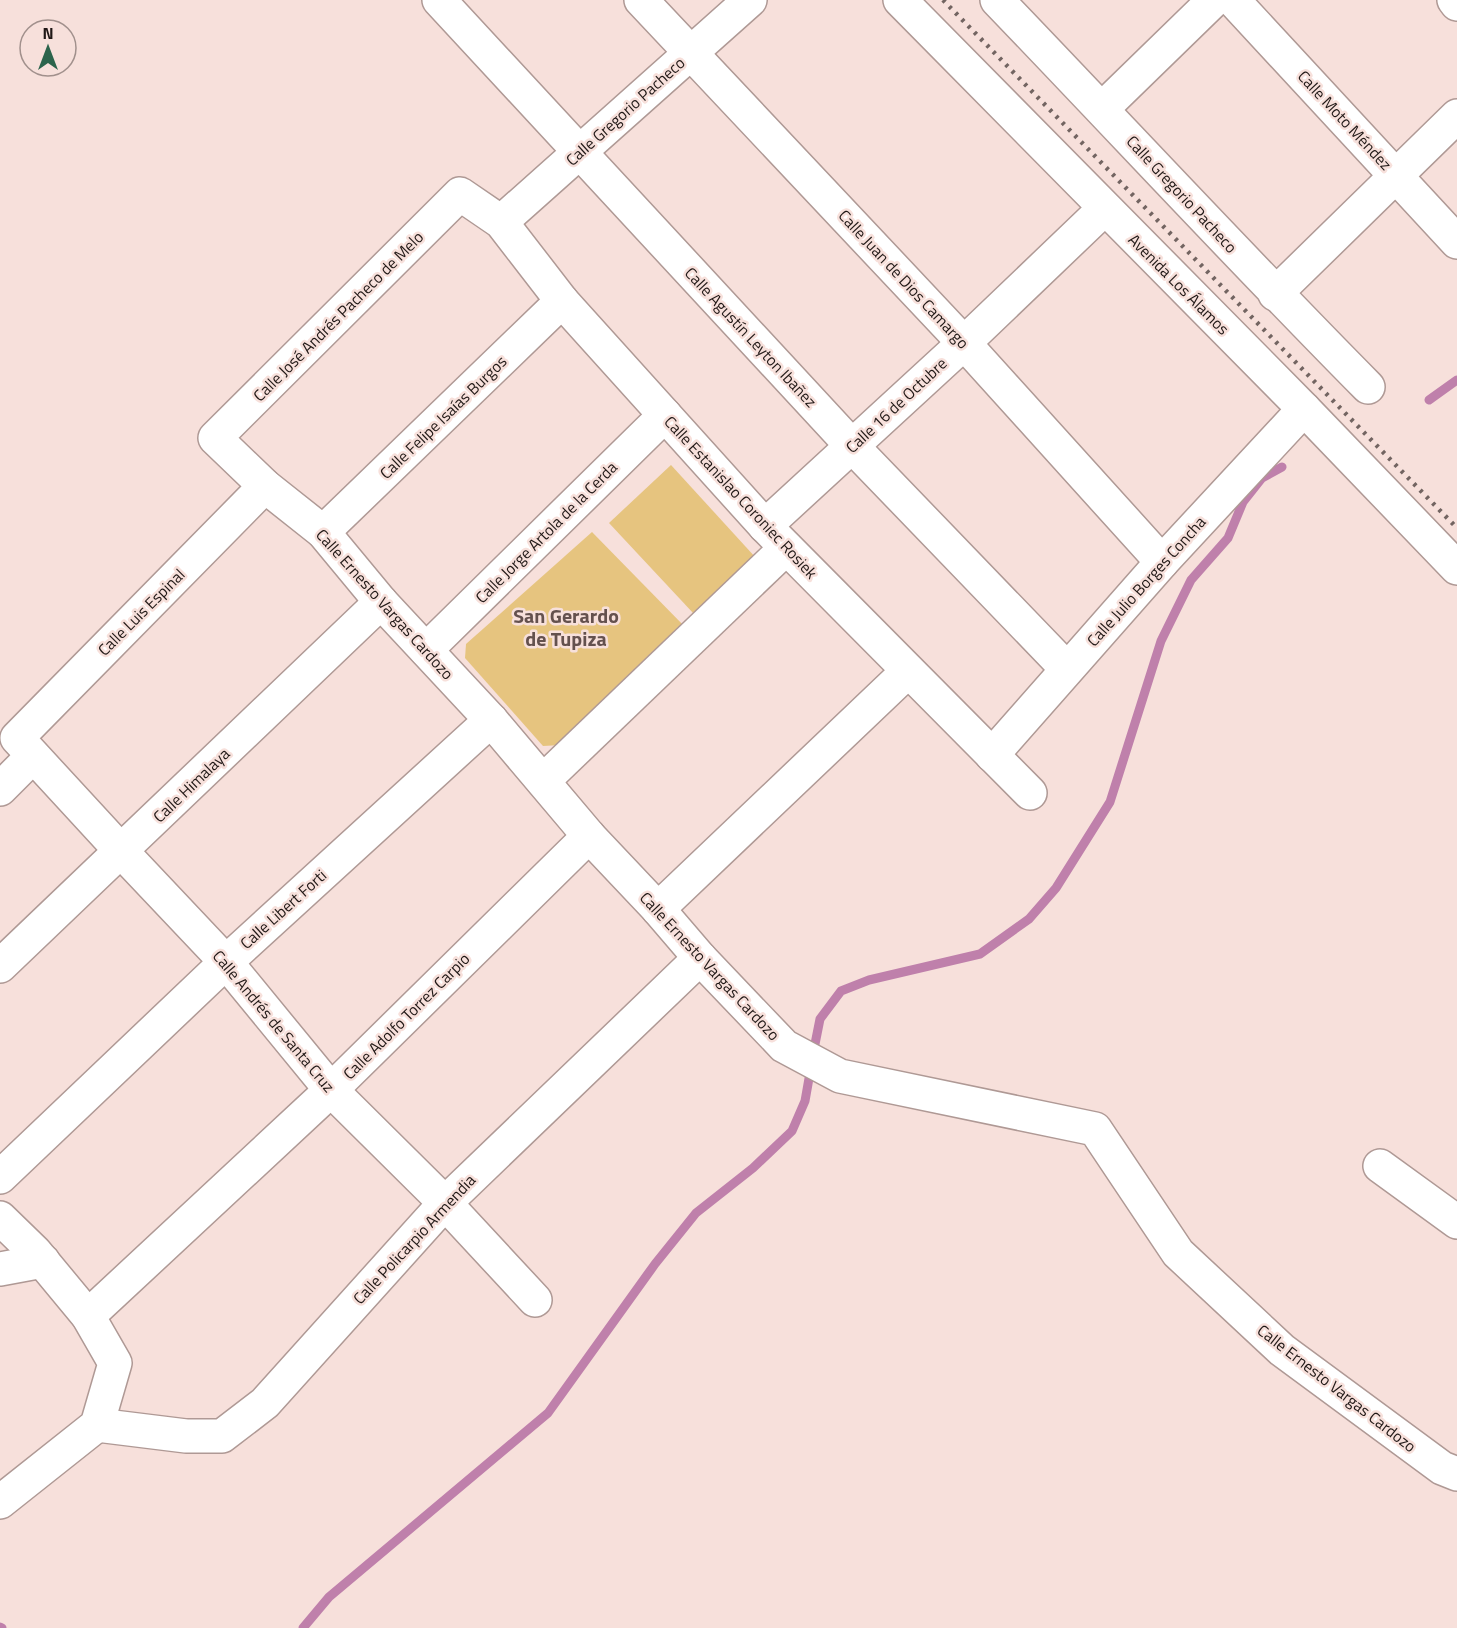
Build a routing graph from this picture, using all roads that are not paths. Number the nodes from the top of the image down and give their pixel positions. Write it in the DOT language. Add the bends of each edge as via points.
graph roads {
  1 [pos="439,0"];
  2 [pos="641,0"];
  3 [pos="750,0"];
  4 [pos="900,0"];
  5 [pos="997,0"];
  6 [pos="1214,0"];
  7 [pos="1233,0"];
  8 [pos="1454,0"];
  9 [pos="1457,3"];
  10 [pos="691,52"];
  11 [pos="1102,109"];
  12 [pos="1457,116"];
  13 [pos="580,151"];
  14 [pos="1396,175"];
  15 [pos="460,194"];
  16 [pos="1104,209"];
  17 [pos="501,222"];
  18 [pos="1457,242"];
  19 [pos="1275,294"];
  20 [pos="562,301"];
  21 [pos="964,343"];
  22 [pos="1368,387"];
  23 [pos="1304,409"];
  24 [pos="665,415"];
  25 [pos="215,438"];
  26 [pos="852,446"];
  27 [pos="265,486"];
  28 [pos="323,532"];
  29 [pos="775,537"];
  30 [pos="1162,562"];
  31 [pos="1457,568"];
  32 [pos="381,602"];
  33 [pos="426,650"];
  34 [pos="1067,669"];
  35 [pos="908,671"];
  36 [pos="491,720"];
  37 [pos="25,747"];
  38 [pos="992,755"];
  39 [pos="543,781"];
  40 [pos="0,789"];
  41 [pos="1029,793"];
  42 [pos="589,836"];
  43 [pos="122,852"];
  44 [pos="657,909"];
  45 [pos="700,958"];
  46 [pos="226,962"];
  47 [pos="0,966"];
  48 [pos="331,1090"];
  49 [pos="1380,1166"];
  50 [pos="0,1177"];
  51 [pos="445,1203"];
  52 [pos="0,1218"];
  53 [pos="1457,1222"];
  54 [pos="43,1261"];
  55 [pos="0,1269"];
  56 [pos="535,1300"];
  57 [pos="88,1316"];
  58 [pos="97,1425"];
  59 [pos="1457,1474"];
  60 [pos="0,1502"];
  1 -- 13 [label="street, Calle Agustín Leyton Ibañez"];
  2 -- 10 [label="street, Calle Juan de Dios Camargo"];
  3 -- 10 [label="street, Calle Gregorio Pacheco"];
  4 -- 16 [label="street, Avenida Los Álamos"];
  5 -- 11 [label="street, Calle Gregorio Pacheco"];
  6 -- 11 [label="street"];
  7 -- 14 [label="street, Calle Moto Méndez"];
  8 -- 9 [label="street"];
  10 -- 13 [label="street, Calle Gregorio Pacheco"];
  10 -- 21 [label="street, Calle Juan de Dios Camargo"];
  11 -- 19 [label="street, Calle Gregorio Pacheco"];
  12 -- 14 [label="street"];
  13 -- 17 [label="street, Calle Gregorio Pacheco"];
  13 -- 26 [label="street, Calle Agustín Leyton Ibañez"];
  14 -- 18 [label="street, Calle Moto Méndez"];
  14 -- 19 [label="street"];
  15 -- 17 [label="street, Calle Estanislao Coroniec Rosiek"];
  15 -- 25 [label="street, Calle José Andrés Pacheco de Melo"];
  16 -- 21 [label="street, Calle 16 de Octubre"];
  16 -- 23 [label="street, Avenida Los Álamos"];
  17 -- 20 [label="street, Calle Estanislao Coroniec Rosiek"];
  19 -- 22 [label="street, Calle Gregorio Pacheco"];
  20 -- 24 [label="street, Calle Estanislao Coroniec Rosiek"];
  20 -- 28 [label="street, Calle Felipe Isaías Burgos"];
  21 -- 26 [label="street, Calle 16 de Octubre"];
  21 -- 30 [label="street, Calle Juan de Dios Camargo"];
  23 -- 30 [label="street, Calle Julio Borges Concha"];
  23 -- 31 [label="street, Avenida Los Álamos"];
  24 -- 29 [label="street, Calle Estanislao Coroniec Rosiek"];
  24 -- 33 [label="street, Calle Jorge Artola de la Cerda"];
  25 -- 27 [label="street, Calle Ernesto Vargas Cardozo"];
  26 -- 29 [label="street, Calle 16 de Octubre"];
  26 -- 34 [label="street, Calle Agustín Leyton Ibañez"];
  27 -- 28 [label="street, Calle Ernesto Vargas Cardozo"];
  27 -- 37 [label="street, Calle Luis Espinal"];
  28 -- 32 [label="street, Calle Ernesto Vargas Cardozo"];
  29 -- 35 [label="street, Calle Estanislao Coroniec Rosiek"];
  29 -- 39 [label="street, Calle 16 de Octubre"];
  30 -- 34 [label="street, Calle Julio Borges Concha"];
  32 -- 33 [label="street, Calle Ernesto Vargas Cardozo"];
  32 -- 43 [label="street, Calle Himalaya"];
  33 -- 36 [label="street, Calle Ernesto Vargas Cardozo"];
  34 -- 38 [label="street, Calle Julio Borges Concha"];
  35 -- 38 [label="street, Calle Estanislao Coroniec Rosiek"];
  35 -- 44 [label="street"];
  36 -- 39 [label="street, Calle Ernesto Vargas Cardozo"];
  36 -- 46 [label="street, Calle Libert Forti"];
  37 -- 40 [label="street, Calle Luis Espinal"];
  37 -- 43 [label="street, Calle Andrés de Santa Cruz"];
  38 -- 41 [label="street, Calle Estanislao Coroniec Rosiek"];
  39 -- 42 [label="street, Calle Ernesto Vargas Cardozo"];
  42 -- 44 [label="street, Calle Ernesto Vargas Cardozo"];
  42 -- 48 [label="street, Calle Adolfo Torrez Carpio"];
  43 -- 46 [label="street, Calle Andrés de Santa Cruz"];
  43 -- 47 [label="street, Calle Himalaya"];
  44 -- 45 [label="street, Calle Ernesto Vargas Cardozo"];
  45 -- 51 [label="street, Calle Policarpio Armendia"];
  45 -- 59 [label="street, Calle Ernesto Vargas Cardozo" via="784,1046 840,1076 1095,1129 1178,1253 1282,1350 1442,1468"];
  46 -- 48 [label="street, Calle Andrés de Santa Cruz"];
  46 -- 50 [label="street, Calle Libert Forti"];
  48 -- 51 [label="street, Calle Andrés de Santa Cruz"];
  48 -- 57 [label="street, Calle Adolfo Torrez Carpio"];
  49 -- 53 [label="street"];
  51 -- 56 [label="street, Calle Andrés de Santa Cruz"];
  51 -- 58 [label="street, Calle Policarpio Armendia" via="265,1403 222,1436 186,1436"];
  52 -- 54 [label="street"];
  54 -- 55 [label="street"];
  54 -- 57 [label="street"];
  57 -- 58 [label="street" via="115,1363"];
  58 -- 60 [label="street"];
}
